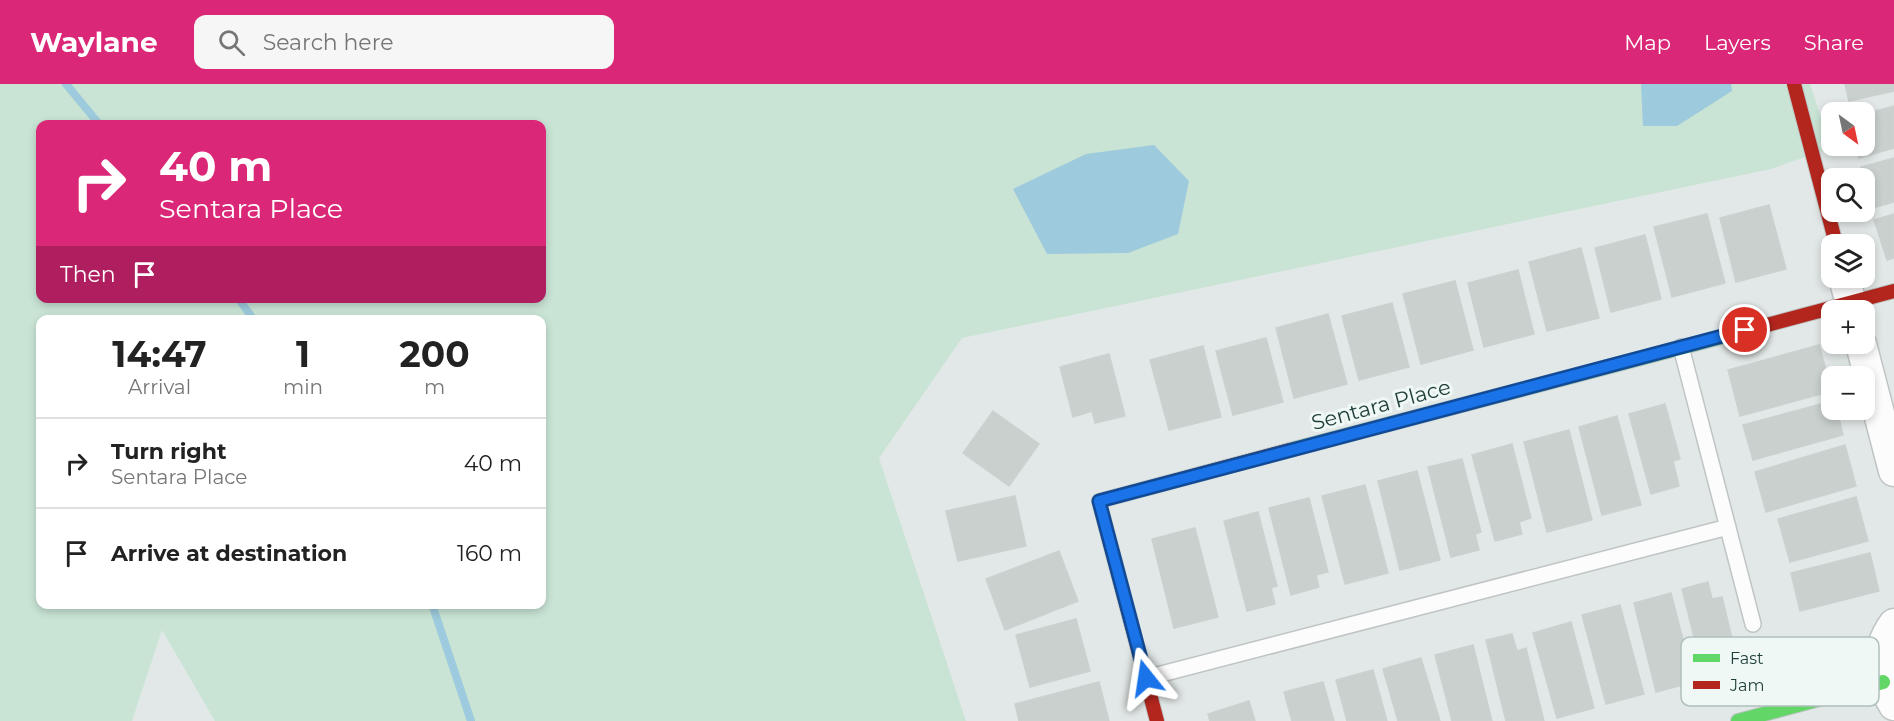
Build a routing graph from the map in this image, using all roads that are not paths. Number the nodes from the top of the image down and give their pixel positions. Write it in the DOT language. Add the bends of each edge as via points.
graph roads {
  1 [pos="1794,84"];
  2 [pos="1833,234"];
  3 [pos="1894,291"];
  4 [pos="1849,297"];
  5 [pos="1681,347"];
  6 [pos="1864,354"];
  7 [pos="1894,471"];
  8 [pos="1728,527"];
  9 [pos="1753,624"];
  10 [pos="1894,624"];
  11 [pos="1146,678"];
  12 [pos="1888,693"];
  13 [pos="1818,706"];
  14 [pos="1157,721"];
  15 [pos="1738,721"];
  1 -- 2 [label="street"];
  3 -- 4 [label="street, Sentara Place"];
  4 -- 5 [label="street, Sentara Place"];
  5 -- 8 [label="lane"];
  5 -- 11 [label="street, Sentara Place" via="1099,501"];
  6 -- 7 [label="street"];
  8 -- 9 [label="lane"];
  8 -- 11 [label="lane"];
  10 -- 12 [label="street" via="1880,658"];
  11 -- 14 [label="street, Sentara Place"];
  13 -- 15 [label="street"];
}
